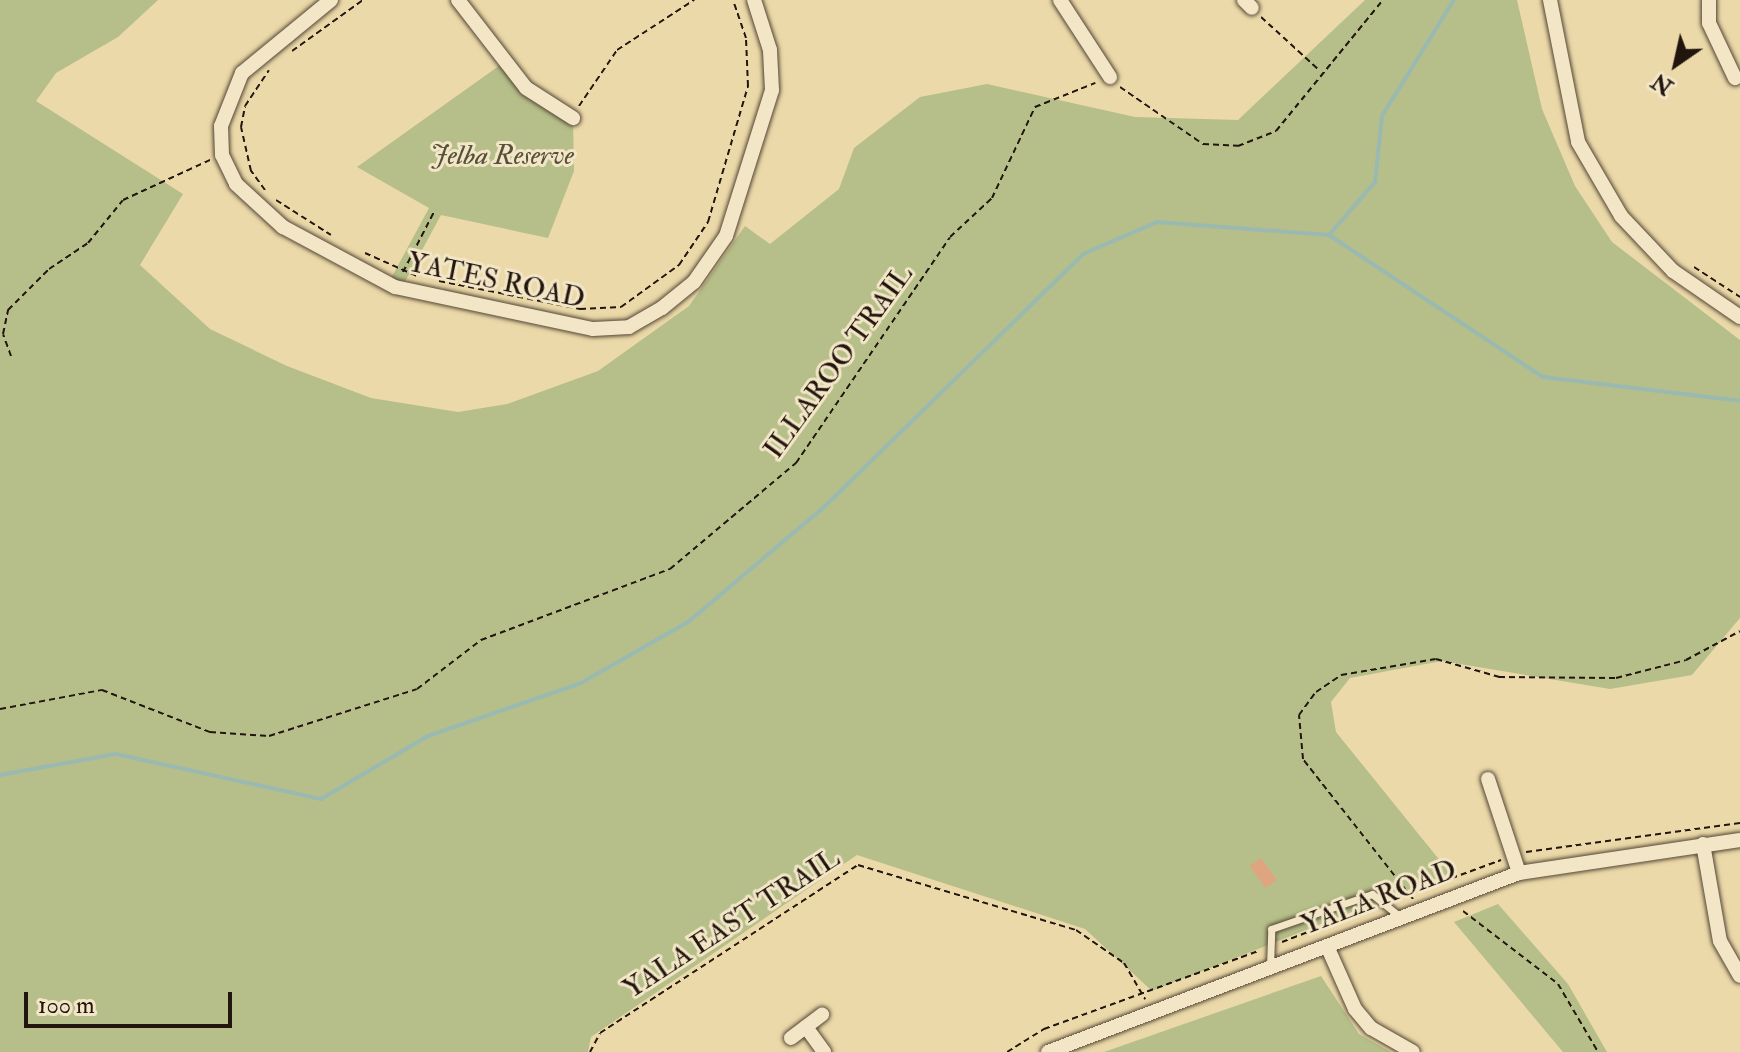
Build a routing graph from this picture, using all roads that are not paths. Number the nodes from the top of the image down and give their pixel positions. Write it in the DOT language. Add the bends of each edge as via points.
graph roads {
  1 [pos="331,0"];
  2 [pos="458,0"];
  3 [pos="754,0"];
  4 [pos="1060,0"];
  5 [pos="1550,0"];
  6 [pos="1709,0"];
  7 [pos="1110,77"];
  8 [pos="1735,78"];
  9 [pos="573,118"];
  10 [pos="1740,317"];
  11 [pos="1488,779"];
  12 [pos="1740,840"];
  13 [pos="1703,844"];
  14 [pos="1519,873"];
  15 [pos="1401,917"];
  16 [pos="1327,946"];
  17 [pos="1270,967"];
  18 [pos="1740,976"];
  19 [pos="822,1015"];
  20 [pos="806,1027"];
  21 [pos="791,1038"];
  22 [pos="824,1052"];
  23 [pos="1048,1052"];
  24 [pos="1413,1052"];
  1 -- 3 [label="street, YATES ROAD" via="242,73 226,104 222,155 236,184 283,227 395,287 593,329 629,327 662,308 694,282 726,236 772,90 770,50"];
  2 -- 9 [label="street" via="526,88"];
  4 -- 7 [label="street"];
  5 -- 10 [label="street" via="1578,142 1621,216 1673,271"];
  6 -- 8 [label="street" via="1709,23"];
  11 -- 14 [label="street"];
  12 -- 13 [label="street, YALA ROAD"];
  13 -- 14 [label="street, YALA ROAD"];
  13 -- 18 [label="street" via="1720,941"];
  14 -- 15 [label="street, YALA ROAD"];
  15 -- 16 [label="street, YALA ROAD"];
  15 -- 17 [label="lane" via="1372,894 1271,929"];
  16 -- 17 [label="street, YALA ROAD"];
  16 -- 24 [label="street" via="1355,1009 1371,1028"];
  17 -- 23 [label="street, YALA ROAD"];
  19 -- 20 [label="street"];
  20 -- 21 [label="street"];
  20 -- 22 [label="street"];
}
